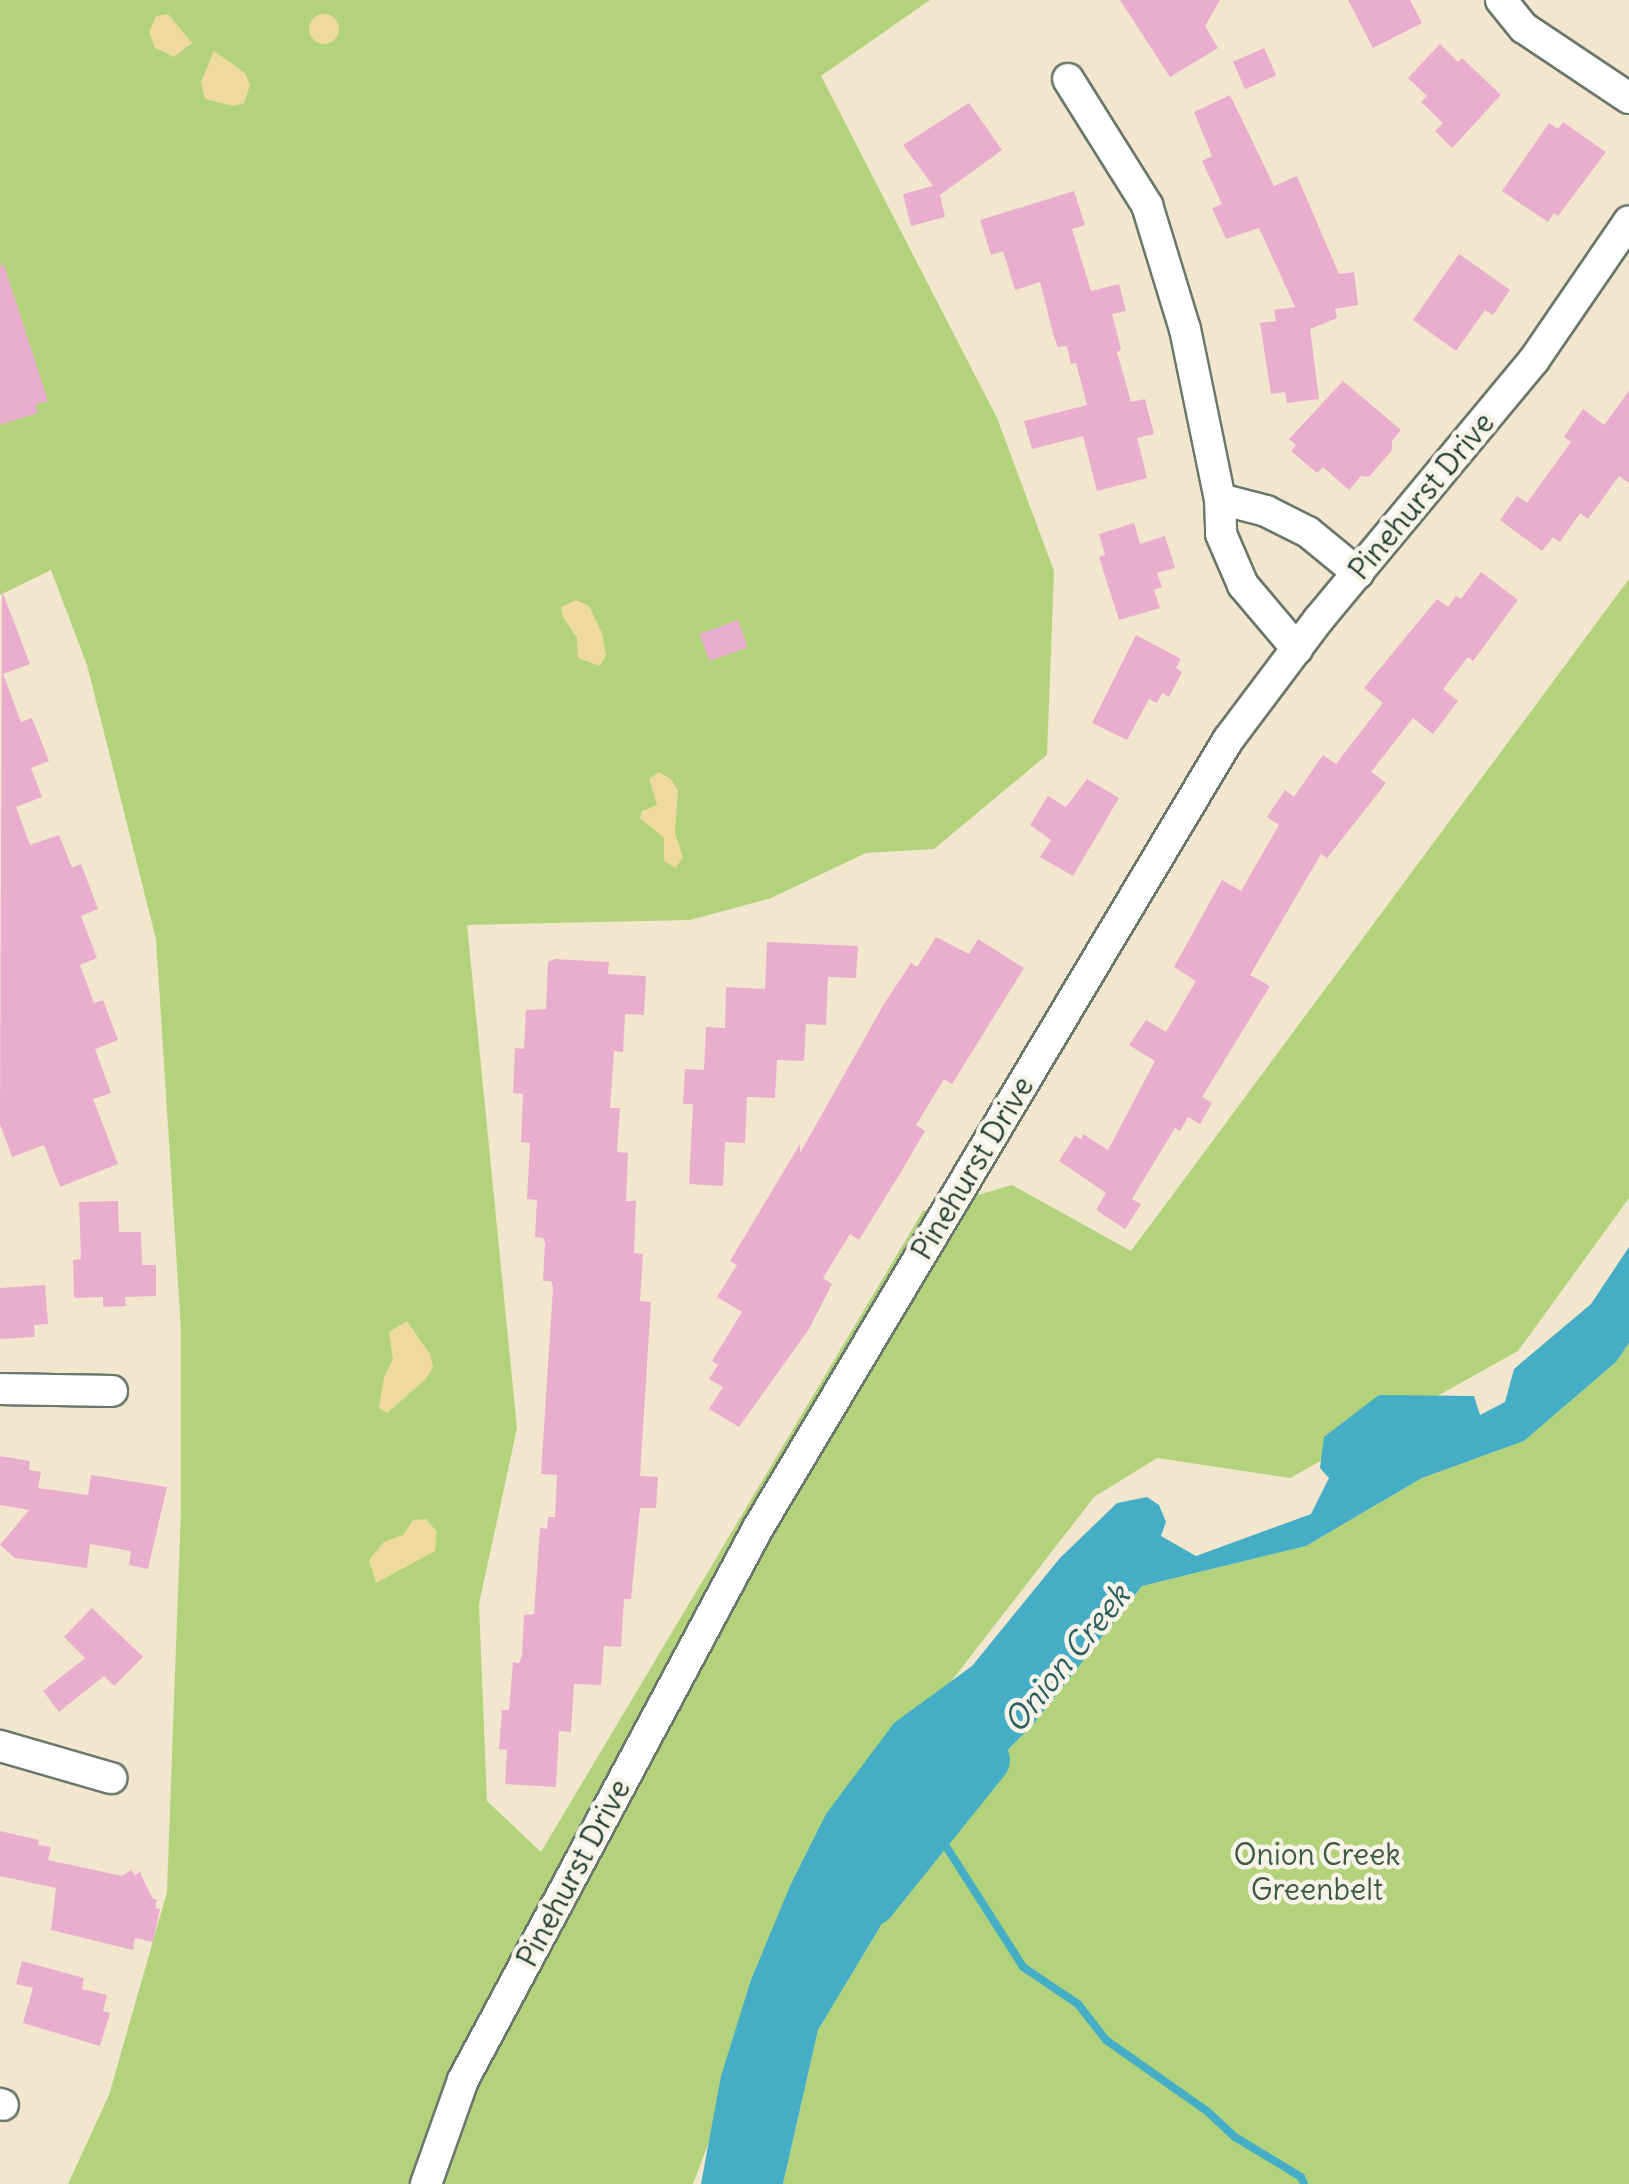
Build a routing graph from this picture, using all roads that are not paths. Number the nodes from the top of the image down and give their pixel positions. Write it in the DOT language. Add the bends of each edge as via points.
graph roads {
  1 [pos="1501,0"];
  2 [pos="1068,79"];
  3 [pos="1629,98"];
  4 [pos="1629,221"];
  5 [pos="1220,499"];
  6 [pos="1358,574"];
  7 [pos="1297,649"];
  8 [pos="0,1389"];
  9 [pos="112,1391"];
  10 [pos="0,1746"];
  11 [pos="111,1778"];
  12 [pos="426,2184"];
  1 -- 3 [label="street" via="1524,28"];
  2 -- 5 [label="street" via="1147,205 1185,328"];
  4 -- 6 [label="street, Pinehurst Drive" via="1534,360"];
  5 -- 6 [label="street" via="1308,532"];
  5 -- 7 [label="street" via="1221,534 1243,585"];
  6 -- 7 [label="street, Pinehurst Drive"];
  7 -- 12 [label="street, Pinehurst Drive" via="1218,756 758,1528 462,2080"];
  8 -- 9 [label="street"];
  10 -- 11 [label="street"];
}
